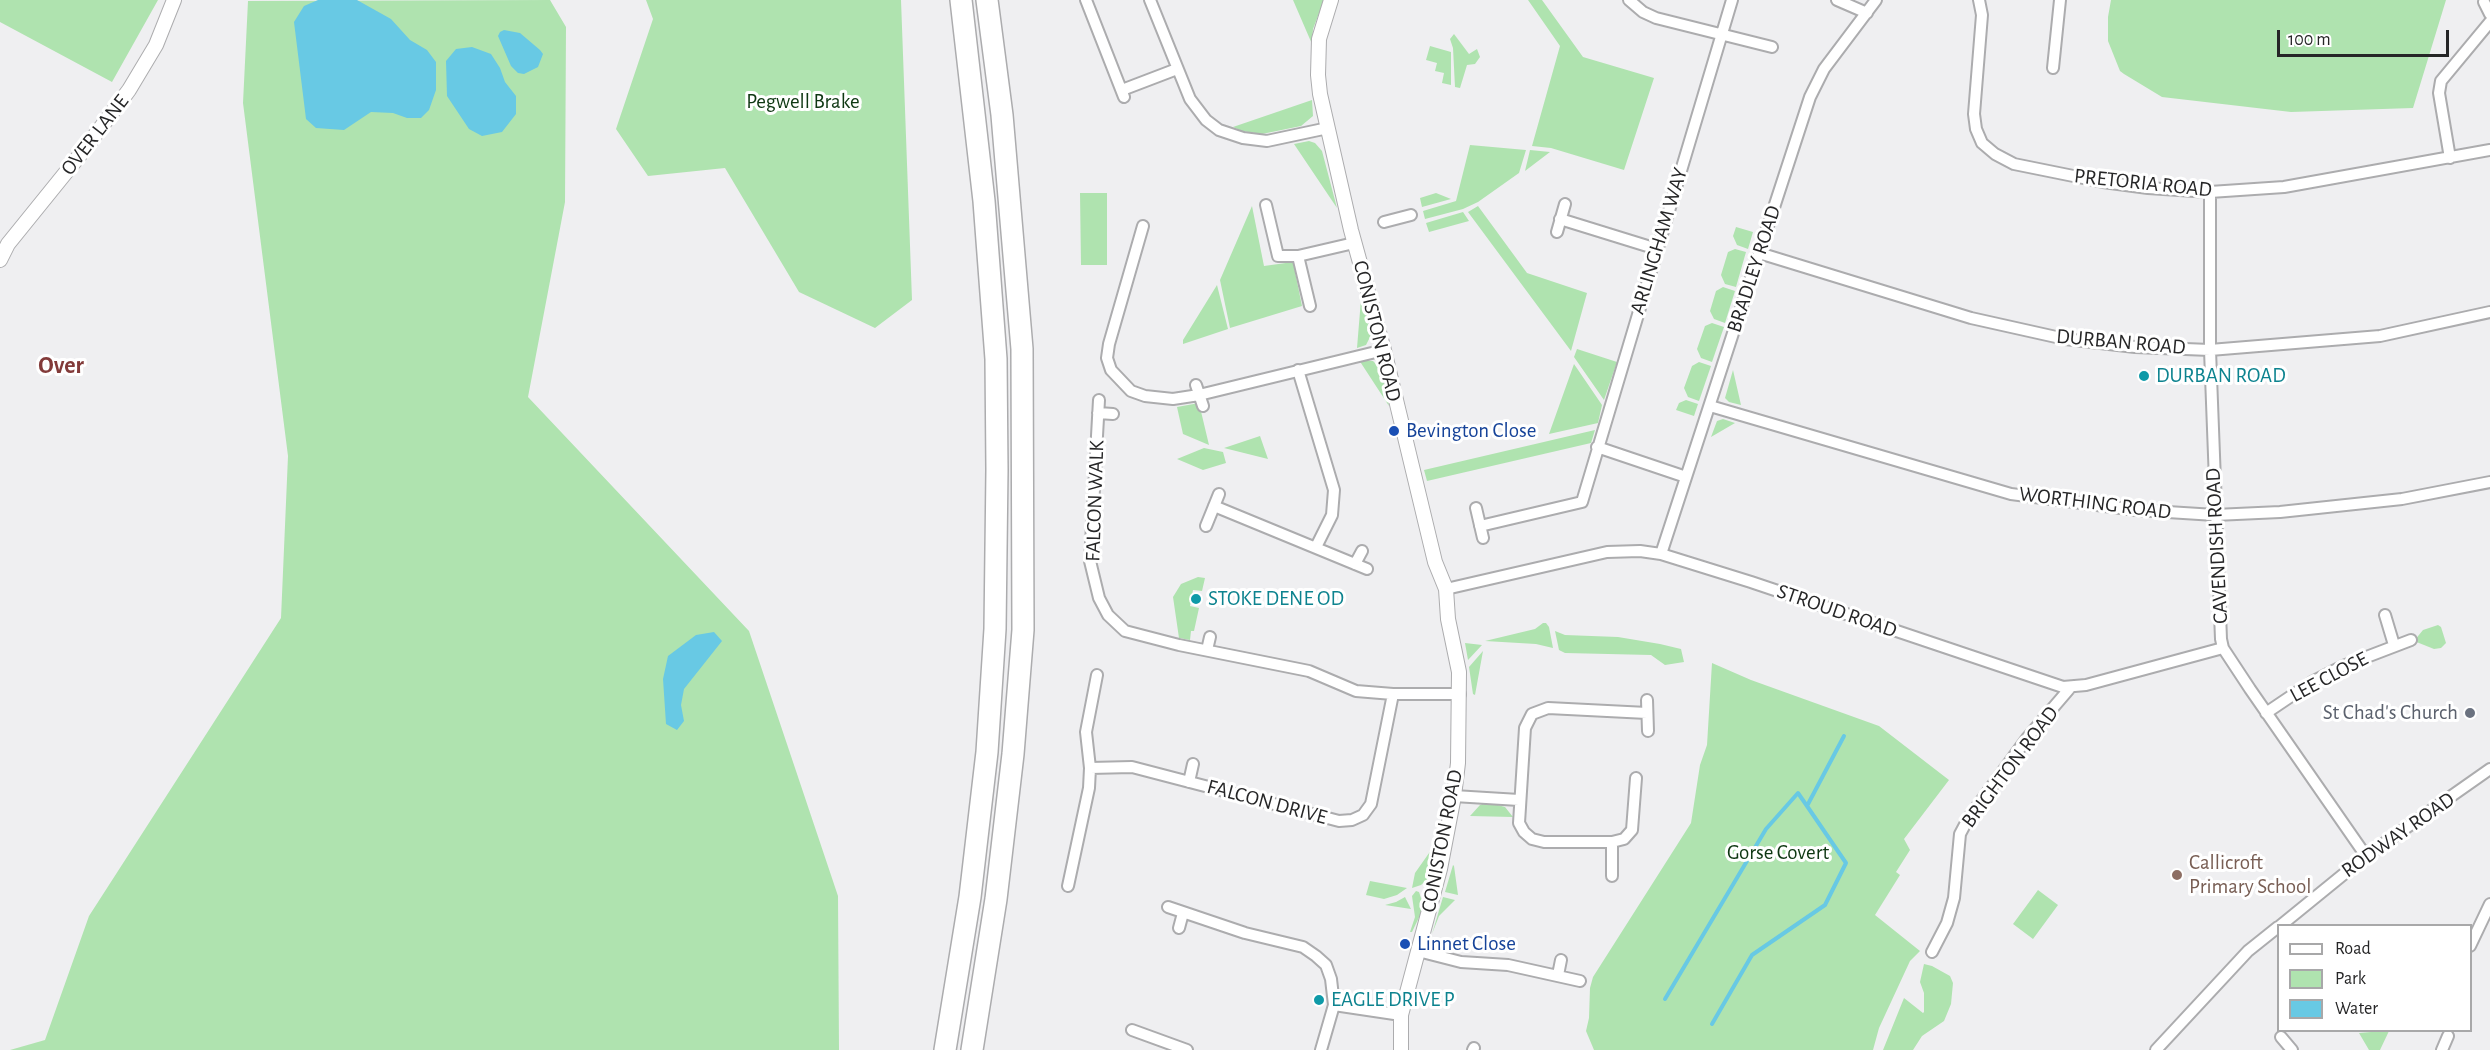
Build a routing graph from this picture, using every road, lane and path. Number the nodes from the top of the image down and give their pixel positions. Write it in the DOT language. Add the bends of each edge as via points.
graph roads {
  1 [pos="174,0"];
  2 [pos="961,0"];
  3 [pos="987,0"];
  4 [pos="1086,0"];
  5 [pos="1150,0"];
  6 [pos="1331,0"];
  7 [pos="1629,0"];
  8 [pos="1732,0"];
  9 [pos="1837,0"];
  10 [pos="1876,0"];
  11 [pos="1979,0"];
  12 [pos="2060,0"];
  13 [pos="2484,2"];
  14 [pos="1867,13"];
  15 [pos="2490,14"];
  16 [pos="2490,22"];
  17 [pos="1721,35"];
  18 [pos="1772,47"];
  19 [pos="2053,68"];
  20 [pos="1177,69"];
  21 [pos="1328,128"];
  22 [pos="2490,150"];
  23 [pos="2450,158"];
  24 [pos="2210,192"];
  25 [pos="1565,204"];
  26 [pos="1266,205"];
  27 [pos="1411,215"];
  28 [pos="1560,219"];
  29 [pos="1384,222"];
  30 [pos="1143,226"];
  31 [pos="1557,232"];
  32 [pos="1127,235"];
  33 [pos="4,239"];
  34 [pos="1139,239"];
  35 [pos="1354,243"];
  36 [pos="1657,249"];
  37 [pos="1759,253"];
  38 [pos="1298,256"];
  39 [pos="0,260"];
  40 [pos="1310,306"];
  41 [pos="2490,312"];
  42 [pos="1384,350"];
  43 [pos="2210,350"];
  44 [pos="1298,370"];
  45 [pos="1099,399"];
  46 [pos="1710,406"];
  47 [pos="1098,413"];
  48 [pos="1113,414"];
  49 [pos="1597,447"];
  50 [pos="1686,477"];
  51 [pos="2490,482"];
  52 [pos="1219,494"];
  53 [pos="1214,506"];
  54 [pos="1476,508"];
  55 [pos="2215,515"];
  56 [pos="1206,526"];
  57 [pos="1480,526"];
  58 [pos="1483,538"];
  59 [pos="1316,547"];
  60 [pos="1362,551"];
  61 [pos="1661,554"];
  62 [pos="1355,564"];
  63 [pos="1367,569"];
  64 [pos="1446,589"];
  65 [pos="2385,615"];
  66 [pos="1210,637"];
  67 [pos="2411,640"];
  68 [pos="2394,645"];
  69 [pos="2223,648"];
  70 [pos="1207,650"];
  71 [pos="1097,675"];
  72 [pos="2070,688"];
  73 [pos="1393,694"];
  74 [pos="1460,694"];
  75 [pos="1647,700"];
  76 [pos="1647,712"];
  77 [pos="2266,713"];
  78 [pos="1647,731"];
  79 [pos="1193,764"];
  80 [pos="1090,768"];
  81 [pos="2490,770"];
  82 [pos="1636,778"];
  83 [pos="1189,782"];
  84 [pos="1454,796"];
  85 [pos="1519,800"];
  86 [pos="1612,842"];
  87 [pos="2366,856"];
  88 [pos="1612,876"];
  89 [pos="1068,885"];
  90 [pos="2490,904"];
  91 [pos="1168,907"];
  92 [pos="1183,913"];
  93 [pos="2281,924"];
  94 [pos="1179,928"];
  95 [pos="2277,928"];
  96 [pos="2472,942"];
  97 [pos="1418,951"];
  98 [pos="1932,952"];
  99 [pos="1561,960"];
  100 [pos="1558,975"];
  101 [pos="1580,981"];
  102 [pos="1334,1005"];
  103 [pos="1401,1015"];
  104 [pos="1132,1030"];
  105 [pos="2448,1036"];
  106 [pos="2281,1037"];
  107 [pos="1157,1039"];
  108 [pos="945,1050"];
  109 [pos="972,1050"];
  110 [pos="1153,1050"];
  111 [pos="1187,1050"];
  112 [pos="1321,1050"];
  113 [pos="1401,1050"];
  114 [pos="2156,1050"];
  115 [pos="2292,1050"];
  116 [pos="2442,1050"];
  1 -- 33 [label="street, OVER LANE" via="156,45 129,90 84,150"];
  2 -- 108 [label="highway" via="984,201 996,358 996,629 987,752"];
  3 -- 109 [label="highway" via="1005,148 1022,348 1023,630 996,899"];
  4 -- 20 [label="street" via="1123,94"];
  5 -- 20 [label="street"];
  6 -- 21 [label="street, CONISTON ROAD" via="1323,22 1318,62"];
  7 -- 17 [label="street" via="1656,18"];
  8 -- 17 [label="street, ARLINGHAM WAY"];
  9 -- 14 [label="street"];
  10 -- 14 [label="street, BRADLEY ROAD"];
  11 -- 24 [label="street, PRETORIA ROAD" via="1982,34 1974,114 1982,143 1995,154 2036,170 2103,182"];
  12 -- 19 [label="street"];
  13 -- 15 [label="street"];
  14 -- 37 [label="street, BRADLEY ROAD" via="1814,85"];
  16 -- 23 [label="street" via="2441,81 2439,93"];
  17 -- 18 [label="street"];
  17 -- 36 [label="street, ARLINGHAM WAY"];
  20 -- 21 [label="street" via="1197,110 1220,130 1267,141"];
  21 -- 35 [label="street, CONISTON ROAD"];
  22 -- 23 [label="street, PRETORIA ROAD"];
  23 -- 24 [label="street, PRETORIA ROAD" via="2284,187"];
  24 -- 43 [label="street, CAVENDISH ROAD"];
  25 -- 28 [label="street"];
  26 -- 38 [label="street" via="1278,256"];
  27 -- 29 [label="street"];
  28 -- 31 [label="street"];
  28 -- 36 [label="street"];
  30 -- 34 [label="street"];
  32 -- 34 [label="street"];
  33 -- 39 [label="street, OVER LANE"];
  34 -- 44 [label="street" via="1107,357 1111,370 1131,391 1173,399"];
  35 -- 38 [label="street"];
  35 -- 42 [label="street, CONISTON ROAD"];
  36 -- 49 [label="street, ARLINGHAM WAY"];
  37 -- 43 [label="street, DURBAN ROAD" via="1971,318 2065,339"];
  37 -- 46 [label="street, BRADLEY ROAD"];
  38 -- 40 [label="street"];
  41 -- 43 [label="street, DURBAN ROAD" via="2380,336"];
  42 -- 44 [label="street"];
  42 -- 64 [label="street, CONISTON ROAD" via="1435,562"];
  43 -- 55 [label="street, CAVENDISH ROAD"];
  44 -- 59 [label="street" via="1334,489 1332,515"];
  45 -- 47 [label="street, FALCON WALK"];
  46 -- 50 [label="street, BRADLEY ROAD"];
  46 -- 55 [label="street, WORTHING ROAD" via="2011,494 2136,510"];
  47 -- 48 [label="street, FALCON WALK"];
  47 -- 70 [label="street, FALCON WALK" via="1090,561 1099,598 1108,615 1125,631"];
  49 -- 50 [label="street"];
  49 -- 57 [label="street, ARLINGHAM WAY" via="1581,502"];
  50 -- 61 [label="street, BRADLEY ROAD"];
  51 -- 55 [label="street, WORTHING ROAD" via="2402,499"];
  52 -- 53 [label="street"];
  53 -- 56 [label="street"];
  53 -- 59 [label="street"];
  54 -- 57 [label="street"];
  55 -- 69 [label="street, CAVENDISH ROAD"];
  57 -- 58 [label="street"];
  59 -- 62 [label="street"];
  60 -- 62 [label="street"];
  61 -- 64 [label="street, STROUD ROAD" via="1607,552"];
  61 -- 72 [label="street, STROUD ROAD"];
  62 -- 63 [label="street"];
  64 -- 74 [label="street, CONISTON ROAD"];
  65 -- 68 [label="street, LEE CLOSE"];
  66 -- 70 [label="street"];
  67 -- 68 [label="street, LEE CLOSE"];
  68 -- 77 [label="street, LEE CLOSE" via="2312,682"];
  69 -- 72 [label="street"];
  69 -- 77 [label="street, CAVENDISH ROAD"];
  70 -- 73 [label="street" via="1310,671 1356,691"];
  71 -- 80 [label="street" via="1086,732"];
  72 -- 98 [label="street, BRIGHTON ROAD" via="2028,737 1960,834 1954,898"];
  73 -- 74 [label="street"];
  73 -- 83 [label="street, FALCON DRIVE" via="1371,804 1357,818 1338,821"];
  74 -- 84 [label="street, CONISTON ROAD"];
  75 -- 76 [label="street"];
  76 -- 78 [label="street"];
  76 -- 85 [label="street" via="1548,708 1532,714 1525,728"];
  77 -- 87 [label="street, CAVENDISH ROAD"];
  79 -- 83 [label="street, FALCON DRIVE"];
  80 -- 83 [label="street, FALCON DRIVE" via="1132,767"];
  80 -- 89 [label="street" via="1077,874"];
  81 -- 87 [label="street, RODWAY ROAD"];
  82 -- 86 [label="street" via="1632,830 1624,839"];
  84 -- 85 [label="street"];
  84 -- 97 [label="street, CONISTON ROAD"];
  85 -- 86 [label="street" via="1519,823 1532,839"];
  86 -- 88 [label="street"];
  87 -- 93 [label="street, RODWAY ROAD"];
  90 -- 96 [label="street"];
  91 -- 92 [label="street"];
  92 -- 94 [label="street"];
  92 -- 102 [label="street" via="1303,947 1326,965"];
  95 -- 114 [label="street, RODWAY ROAD" via="2248,951"];
  97 -- 100 [label="street" via="1461,962"];
  97 -- 103 [label="street, CONISTON ROAD"];
  99 -- 100 [label="street"];
  100 -- 101 [label="street"];
  102 -- 103 [label="street"];
  102 -- 112 [label="street"];
  103 -- 113 [label="street, CONISTON ROAD"];
  104 -- 107 [label="street"];
  105 -- 116 [label="street"];
  106 -- 115 [label="street"];
  107 -- 110 [label="street"];
  107 -- 111 [label="street"];
}
